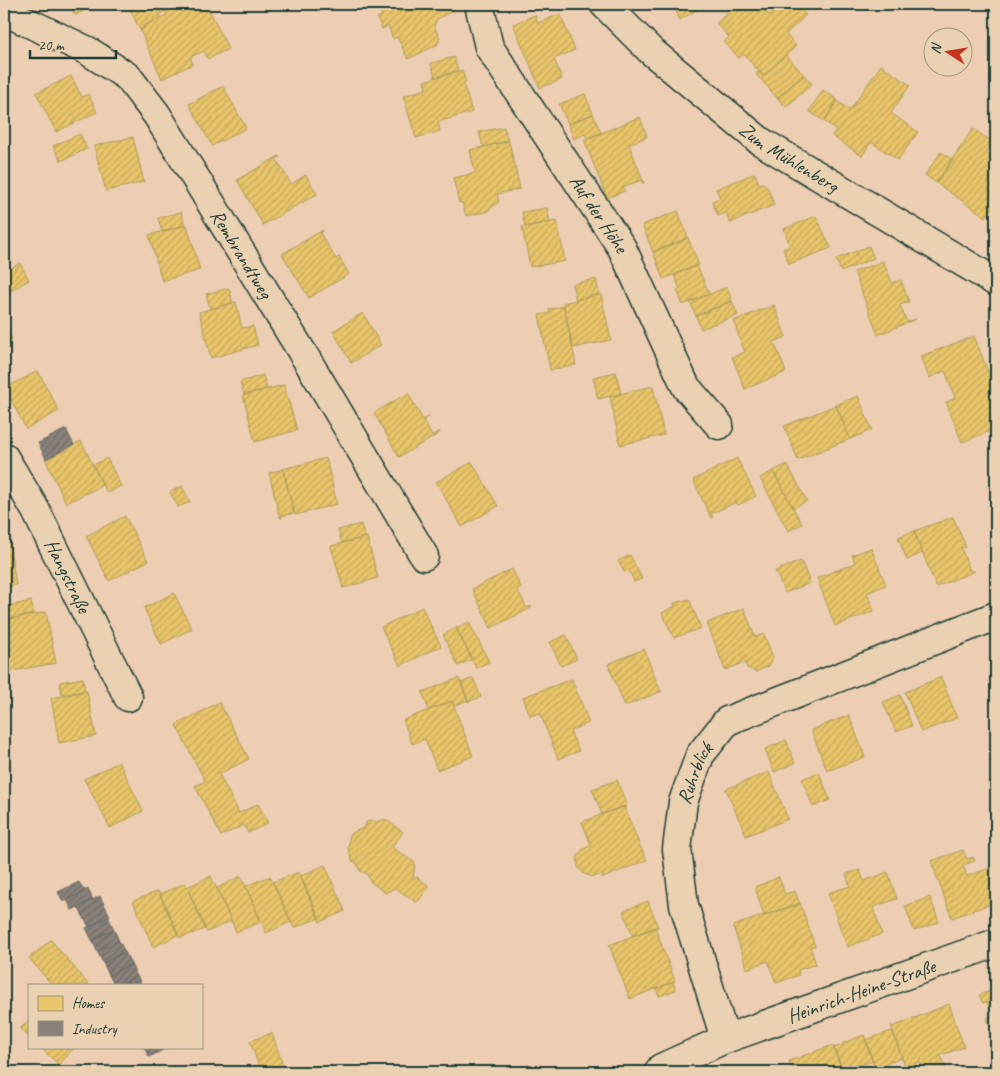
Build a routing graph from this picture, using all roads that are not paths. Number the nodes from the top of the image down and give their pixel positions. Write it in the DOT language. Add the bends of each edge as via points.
graph roads {
  1 [pos="480,4"];
  2 [pos="604,4"];
  3 [pos="4,11"];
  4 [pos="996,282"];
  5 [pos="719,425"];
  6 [pos="4,457"];
  7 [pos="424,556"];
  8 [pos="996,616"];
  9 [pos="128,697"];
  10 [pos="996,944"];
  11 [pos="725,1039"];
  12 [pos="658,1072"];
  1 -- 5 [label="street, Auf der Höhe" via="489,47 622,248 686,387"];
  2 -- 4 [label="street, Zum Mühlenberg" via="651,51 760,140"];
  3 -- 7 [label="street, Rembrandtweg" via="88,51 128,77 157,115"];
  6 -- 9 [label="street, Hangstraße" via="35,509"];
  8 -- 11 [label="street, Ruhrblick" via="727,721 700,755 684,802 677,849 684,905"];
  10 -- 11 [label="street, Heinrich-Heine-Straße"];
  11 -- 12 [label="street"];
}
